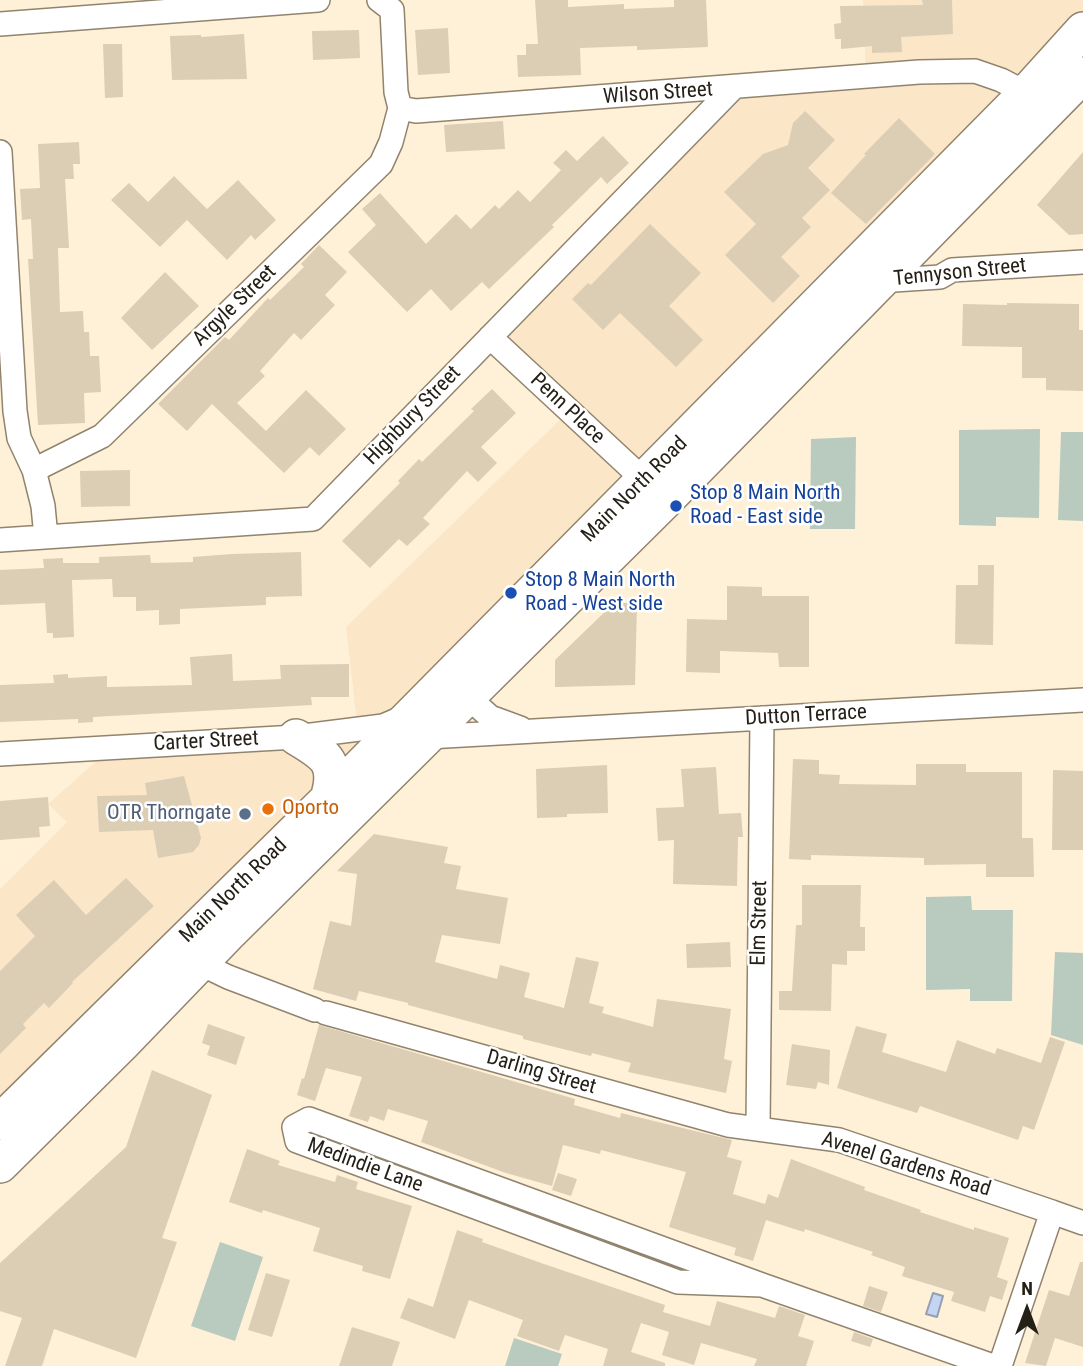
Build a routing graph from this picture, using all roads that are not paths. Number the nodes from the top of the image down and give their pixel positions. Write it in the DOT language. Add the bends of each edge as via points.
graph roads {
  1 [pos="318,0"];
  2 [pos="379,0"];
  3 [pos="0,24"];
  4 [pos="1083,30"];
  5 [pos="1083,75"];
  6 [pos="733,88"];
  7 [pos="1026,93"];
  8 [pos="400,108"];
  9 [pos="0,152"];
  10 [pos="1083,262"];
  11 [pos="879,281"];
  12 [pos="490,337"];
  13 [pos="34,470"];
  14 [pos="655,491"];
  15 [pos="46,537"];
  16 [pos="0,540"];
  17 [pos="458,688"];
  18 [pos="1083,700"];
  19 [pos="762,718"];
  20 [pos="419,726"];
  21 [pos="529,732"];
  22 [pos="296,737"];
  23 [pos="0,754"];
  24 [pos="328,799"];
  25 [pos="190,955"];
  26 [pos="0,1122"];
  27 [pos="758,1127"];
  28 [pos="0,1165"];
  29 [pos="1052,1212"];
  30 [pos="1083,1223"];
  31 [pos="762,1285"];
  32 [pos="993,1366"];
  33 [pos="1000,1366"];
  1 -- 3 [label="street"];
  2 -- 8 [label="street" via="392,10"];
  4 -- 7 [label="highway, Main North Road"];
  5 -- 11 [label="highway, Main North Road"];
  6 -- 7 [label="street, Wilson Street" via="975,71"];
  6 -- 8 [label="street, Wilson Street" via="416,111"];
  6 -- 12 [label="street, Highbury Street"];
  7 -- 14 [label="highway, Main North Road"];
  8 -- 13 [label="street, Argyle Street" via="381,164 102,436"];
  9 -- 13 [label="street" via="15,411 19,438"];
  10 -- 11 [label="street, Tennyson Street" via="953,270 940,278"];
  11 -- 14 [label="highway, Main North Road"];
  12 -- 14 [label="street, Penn Place"];
  12 -- 15 [label="street, Highbury Street" via="313,519"];
  13 -- 15 [label="street"];
  14 -- 17 [label="highway, Main North Road"];
  15 -- 16 [label="street, Highbury Street"];
  17 -- 20 [label="highway, Main North Road"];
  17 -- 21 [label="street, Dutton Terrace" via="490,717"];
  18 -- 19 [label="street, Dutton Terrace"];
  19 -- 21 [label="street, Dutton Terrace"];
  19 -- 27 [label="street, Elm Street"];
  20 -- 21 [label="street, Dutton Terrace"];
  20 -- 22 [label="street, Carter Street"];
  20 -- 24 [label="highway, Main North Road"];
  20 -- 25 [label="highway, Main North Road" via="227,935"];
  22 -- 23 [label="street, Carter Street"];
  22 -- 24 [label="highway" via="330,762 334,781"];
  24 -- 25 [label="highway, Main North Road"];
  25 -- 26 [label="highway, Main North Road"];
  25 -- 27 [label="street, Darling Street" via="228,977 320,1012 728,1125"];
  25 -- 28 [label="highway, Main North Road"];
  27 -- 29 [label="street, Avenel Gardens Road" via="839,1140"];
  29 -- 30 [label="street, Avenel Gardens Road"];
  29 -- 33 [label="street"];
  31 -- 31 [label="street, Medindie Lane" via="678,1282 298,1141 294,1128 309,1119"];
  31 -- 32 [label="street, Medindie Lane"];
}
